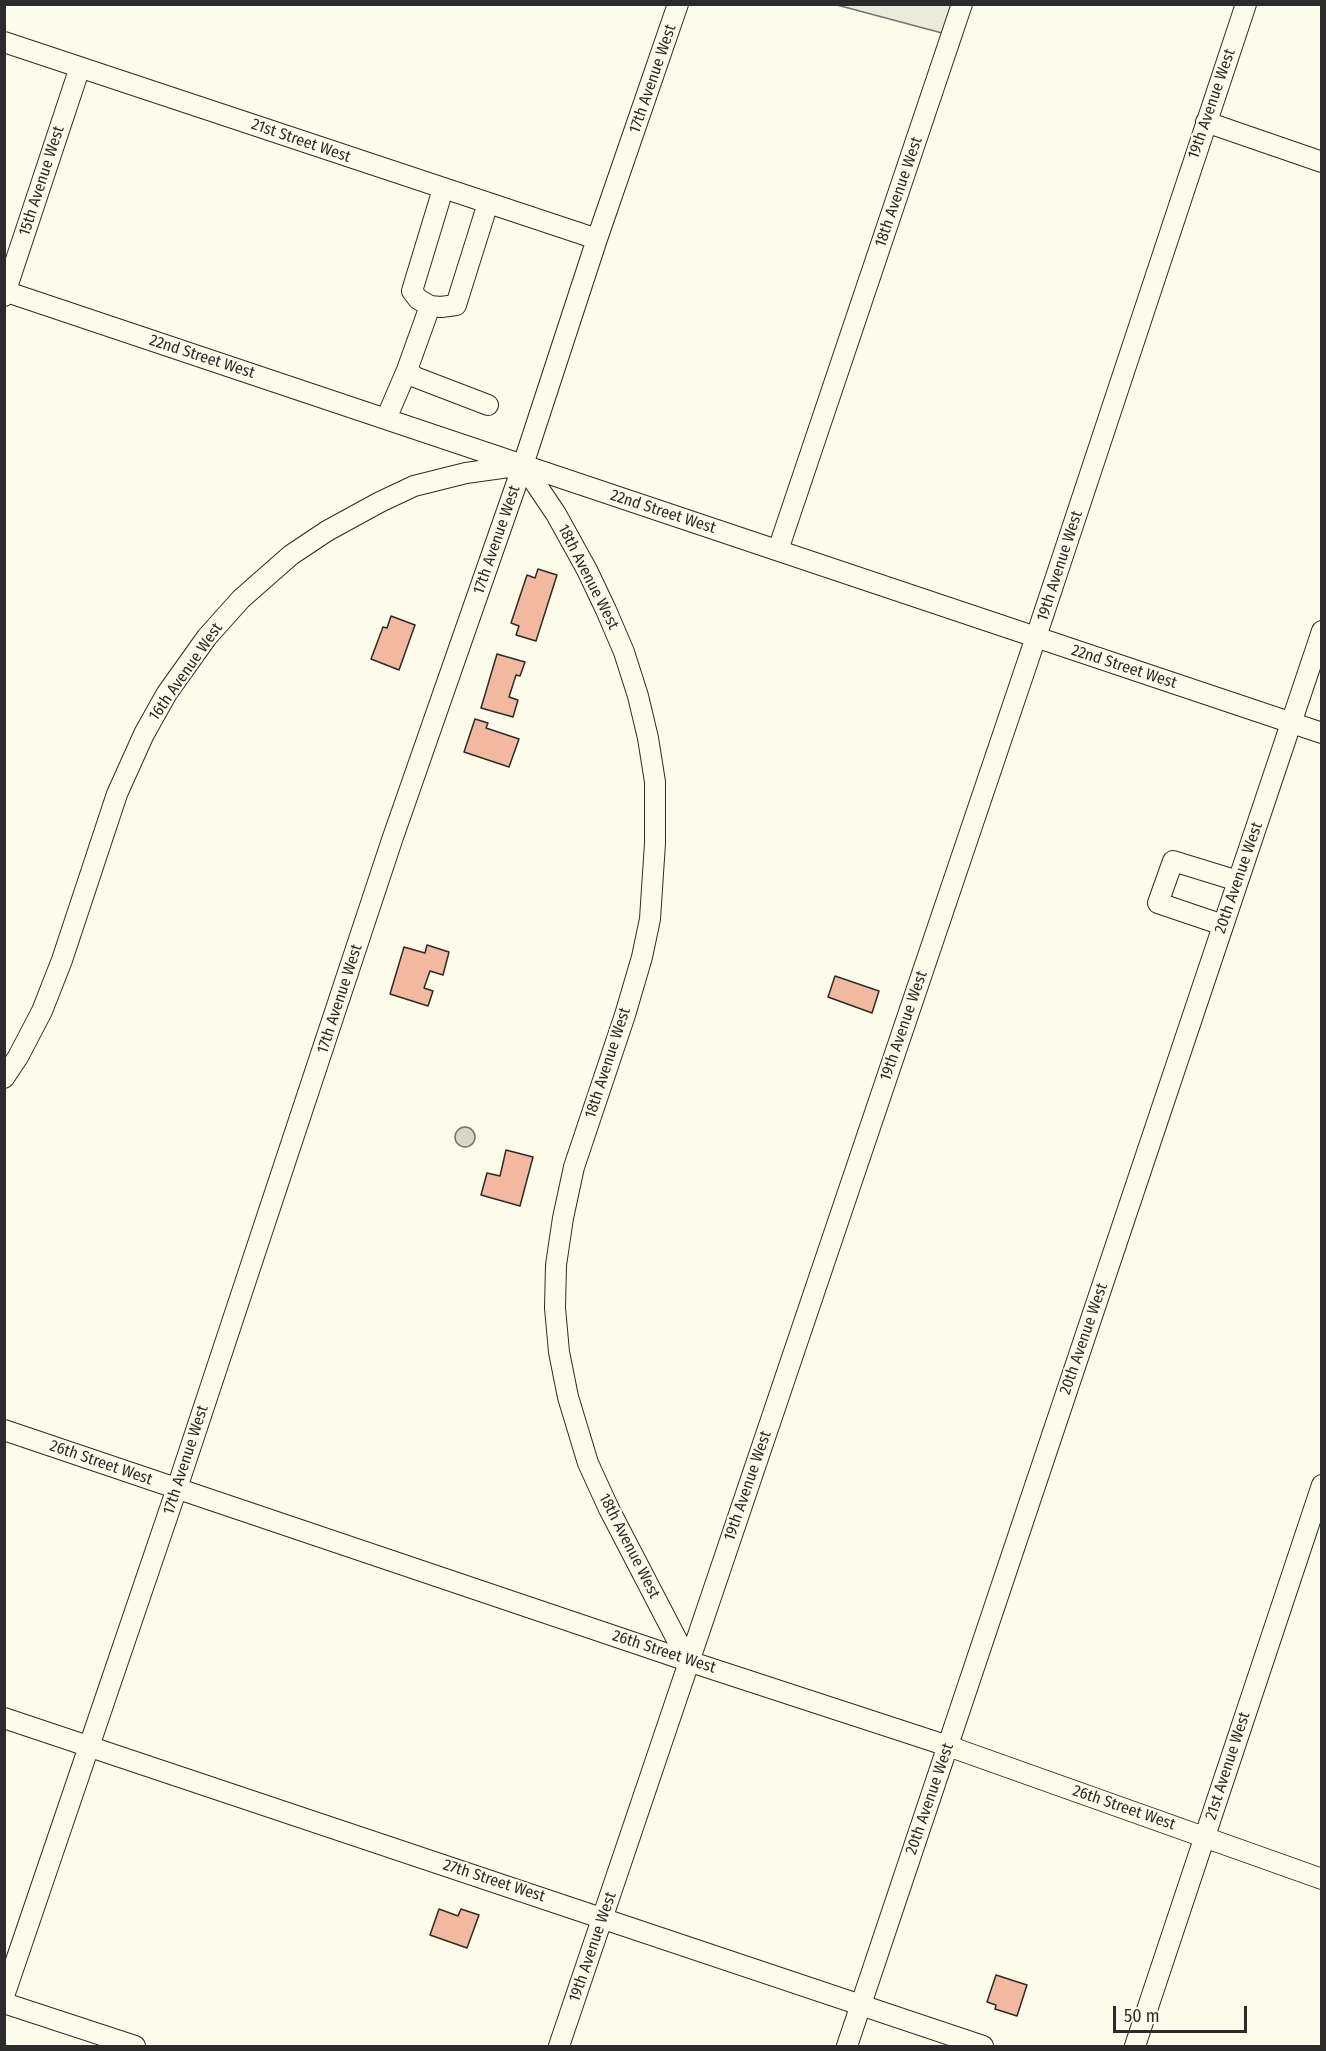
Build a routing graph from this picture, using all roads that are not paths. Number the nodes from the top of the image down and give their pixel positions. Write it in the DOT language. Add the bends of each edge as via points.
graph roads {
  1 [pos="678,4"];
  2 [pos="962,4"];
  3 [pos="1246,4"];
  4 [pos="4,42"];
  5 [pos="80,67"];
  6 [pos="1206,122"];
  7 [pos="1322,162"];
  8 [pos="443,189"];
  9 [pos="488,203"];
  10 [pos="597,239"];
  11 [pos="5,293"];
  12 [pos="430,306"];
  13 [pos="407,370"];
  14 [pos="488,405"];
  15 [pos="386,419"];
  16 [pos="523,465"];
  17 [pos="778,550"];
  18 [pos="1322,631"];
  19 [pos="1036,637"];
  20 [pos="1292,723"];
  21 [pos="1322,733"];
  22 [pos="1239,881"];
  23 [pos="1223,925"];
  24 [pos="4,1078"];
  25 [pos="4,1430"];
  26 [pos="1322,1485"];
  27 [pos="177,1488"];
  28 [pos="688,1661"];
  29 [pos="4,1718"];
  30 [pos="89,1746"];
  31 [pos="948,1746"];
  32 [pos="1205,1836"];
  33 [pos="1322,1879"];
  34 [pos="603,1918"];
  35 [pos="4,1995"];
  36 [pos="4,2003"];
  37 [pos="860,2006"];
  38 [pos="135,2046"];
  39 [pos="559,2046"];
  40 [pos="847,2046"];
  41 [pos="983,2046"];
  42 [pos="1135,2046"];
  1 -- 10 [label="street, 17th Avenue West"];
  2 -- 17 [label="street, 18th Avenue West"];
  3 -- 6 [label="street, 19th Avenue West"];
  4 -- 5 [label="street, 21st Street West"];
  5 -- 8 [label="street, 21st Street West"];
  5 -- 11 [label="street, 15th Avenue West"];
  6 -- 7 [label="street"];
  6 -- 19 [label="street, 19th Avenue West"];
  8 -- 9 [label="street, 21st Street West"];
  8 -- 12 [label="street" via="412,291"];
  9 -- 10 [label="street, 21st Street West"];
  9 -- 12 [label="street" via="456,305"];
  10 -- 16 [label="street, 17th Avenue West"];
  11 -- 15 [label="street, 22nd Street West"];
  12 -- 13 [label="street"];
  13 -- 14 [label="street" via="415,377"];
  13 -- 15 [label="street"];
  15 -- 16 [label="street, 22nd Street West"];
  16 -- 17 [label="street, 22nd Street West"];
  16 -- 24 [label="street, 16th Avenue West" via="414,486 362,511 291,555 242,598 207,637 167,693 144,734 117,794 42,1011"];
  16 -- 27 [label="street, 17th Avenue West" via="392,840"];
  16 -- 28 [label="street, 18th Avenue West" via="587,570 624,652 638,696 653,771 655,843 650,919 625,1015 574,1167 562,1218 555,1308 568,1397 588,1463"];
  17 -- 19 [label="street, 22nd Street West"];
  18 -- 20 [label="street, 20th Avenue West"];
  19 -- 20 [label="street, 22nd Street West"];
  19 -- 28 [label="street, 19th Avenue West"];
  20 -- 21 [label="street, 22nd Street West"];
  20 -- 22 [label="street, 20th Avenue West"];
  22 -- 23 [label="street, 20th Avenue West"];
  22 -- 23 [label="street" via="1173,861 1158,903"];
  23 -- 31 [label="street, 20th Avenue West"];
  25 -- 27 [label="street, 26th Street West"];
  26 -- 32 [label="street, 21st Avenue West"];
  27 -- 28 [label="street, 26th Street West"];
  27 -- 30 [label="street, 17th Avenue West"];
  28 -- 31 [label="street, 26th Street West"];
  28 -- 34 [label="street, 19th Avenue West"];
  29 -- 30 [label="street, 27th Street West"];
  30 -- 34 [label="street, 27th Street West"];
  30 -- 35 [label="street, 17th Avenue West"];
  31 -- 32 [label="street, 26th Street West"];
  31 -- 37 [label="street, 20th Avenue West"];
  32 -- 33 [label="street, 26th Street West"];
  32 -- 42 [label="street, 21st Avenue West"];
  34 -- 37 [label="street, 27th Street West"];
  34 -- 39 [label="street, 19th Avenue West"];
  36 -- 38 [label="street"];
  37 -- 40 [label="street, 20th Avenue West"];
  37 -- 41 [label="street, 27th Street West"];
}
